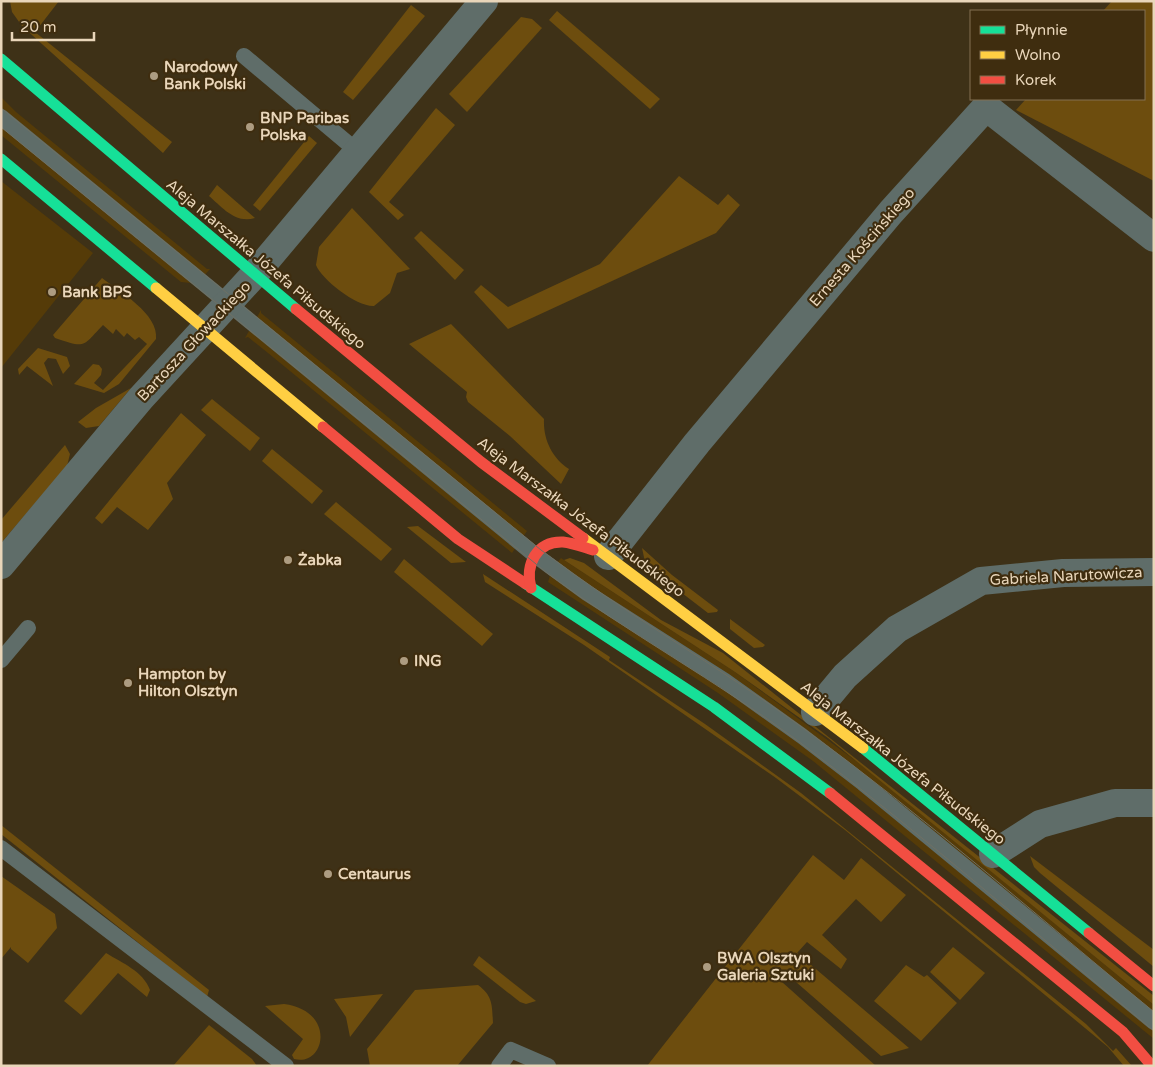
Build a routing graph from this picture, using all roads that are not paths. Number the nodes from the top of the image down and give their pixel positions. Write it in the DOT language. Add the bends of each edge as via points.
graph roads {
  1 [pos="484,1"];
  2 [pos="244,56"];
  3 [pos="1,59"];
  4 [pos="1,117"];
  5 [pos="357,152"];
  6 [pos="1,159"];
  7 [pos="1154,238"];
  8 [pos="254,276"];
  9 [pos="228,303"];
  10 [pos="204,330"];
  11 [pos="535,554"];
  12 [pos="608,556"];
  13 [pos="1,565"];
  14 [pos="1154,572"];
  15 [pos="531,588"];
  16 [pos="28,628"];
  17 [pos="1,660"];
  18 [pos="815,712"];
  19 [pos="1154,803"];
  20 [pos="1,848"];
  21 [pos="993,854"];
  22 [pos="1154,986"];
  23 [pos="1154,1022"];
  24 [pos="286,1066"];
  25 [pos="499,1066"];
  26 [pos="548,1066"];
  27 [pos="1152,1066"];
  1 -- 5 [label="street, Bartosza Głowackiego"];
  2 -- 5 [label="lane"];
  3 -- 8 [label="street, Aleja Marszałka Józefa Piłsudskiego"];
  4 -- 9 [label="lane"];
  5 -- 8 [label="street, Bartosza Głowackiego"];
  6 -- 10 [label="street"];
  7 -- 12 [label="street, Ernesta Kościńskiego" via="986,107 891,212 740,391"];
  8 -- 9 [label="street, Bartosza Głowackiego"];
  8 -- 12 [label="street, Aleja Marszałka Józefa Piłsudskiego" via="481,462"];
  9 -- 10 [label="street, Bartosza Głowackiego"];
  9 -- 11 [label="lane"];
  10 -- 13 [label="street, Bartosza Głowackiego" via="136,404"];
  10 -- 15 [label="street" via="458,539"];
  11 -- 12 [label="street" via="550,544 560,542 574,543"];
  11 -- 15 [label="street" via="527,577"];
  11 -- 23 [label="lane" via="587,593 725,681 802,736"];
  12 -- 18 [label="street, Aleja Marszałka Józefa Piłsudskiego"];
  14 -- 18 [label="street, Gabriela Narutowicza" via="1063,573 981,581 897,629 845,676"];
  15 -- 27 [label="street" via="714,707 808,775 1123,1032"];
  16 -- 17 [label="lane"];
  18 -- 21 [label="street, Aleja Marszałka Józefa Piłsudskiego"];
  19 -- 21 [label="street" via="1115,803 1040,824"];
  20 -- 24 [label="lane"];
  21 -- 22 [label="street, Aleja Marszałka Józefa Piłsudskiego"];
  25 -- 26 [label="lane" via="511,1050"];
}
